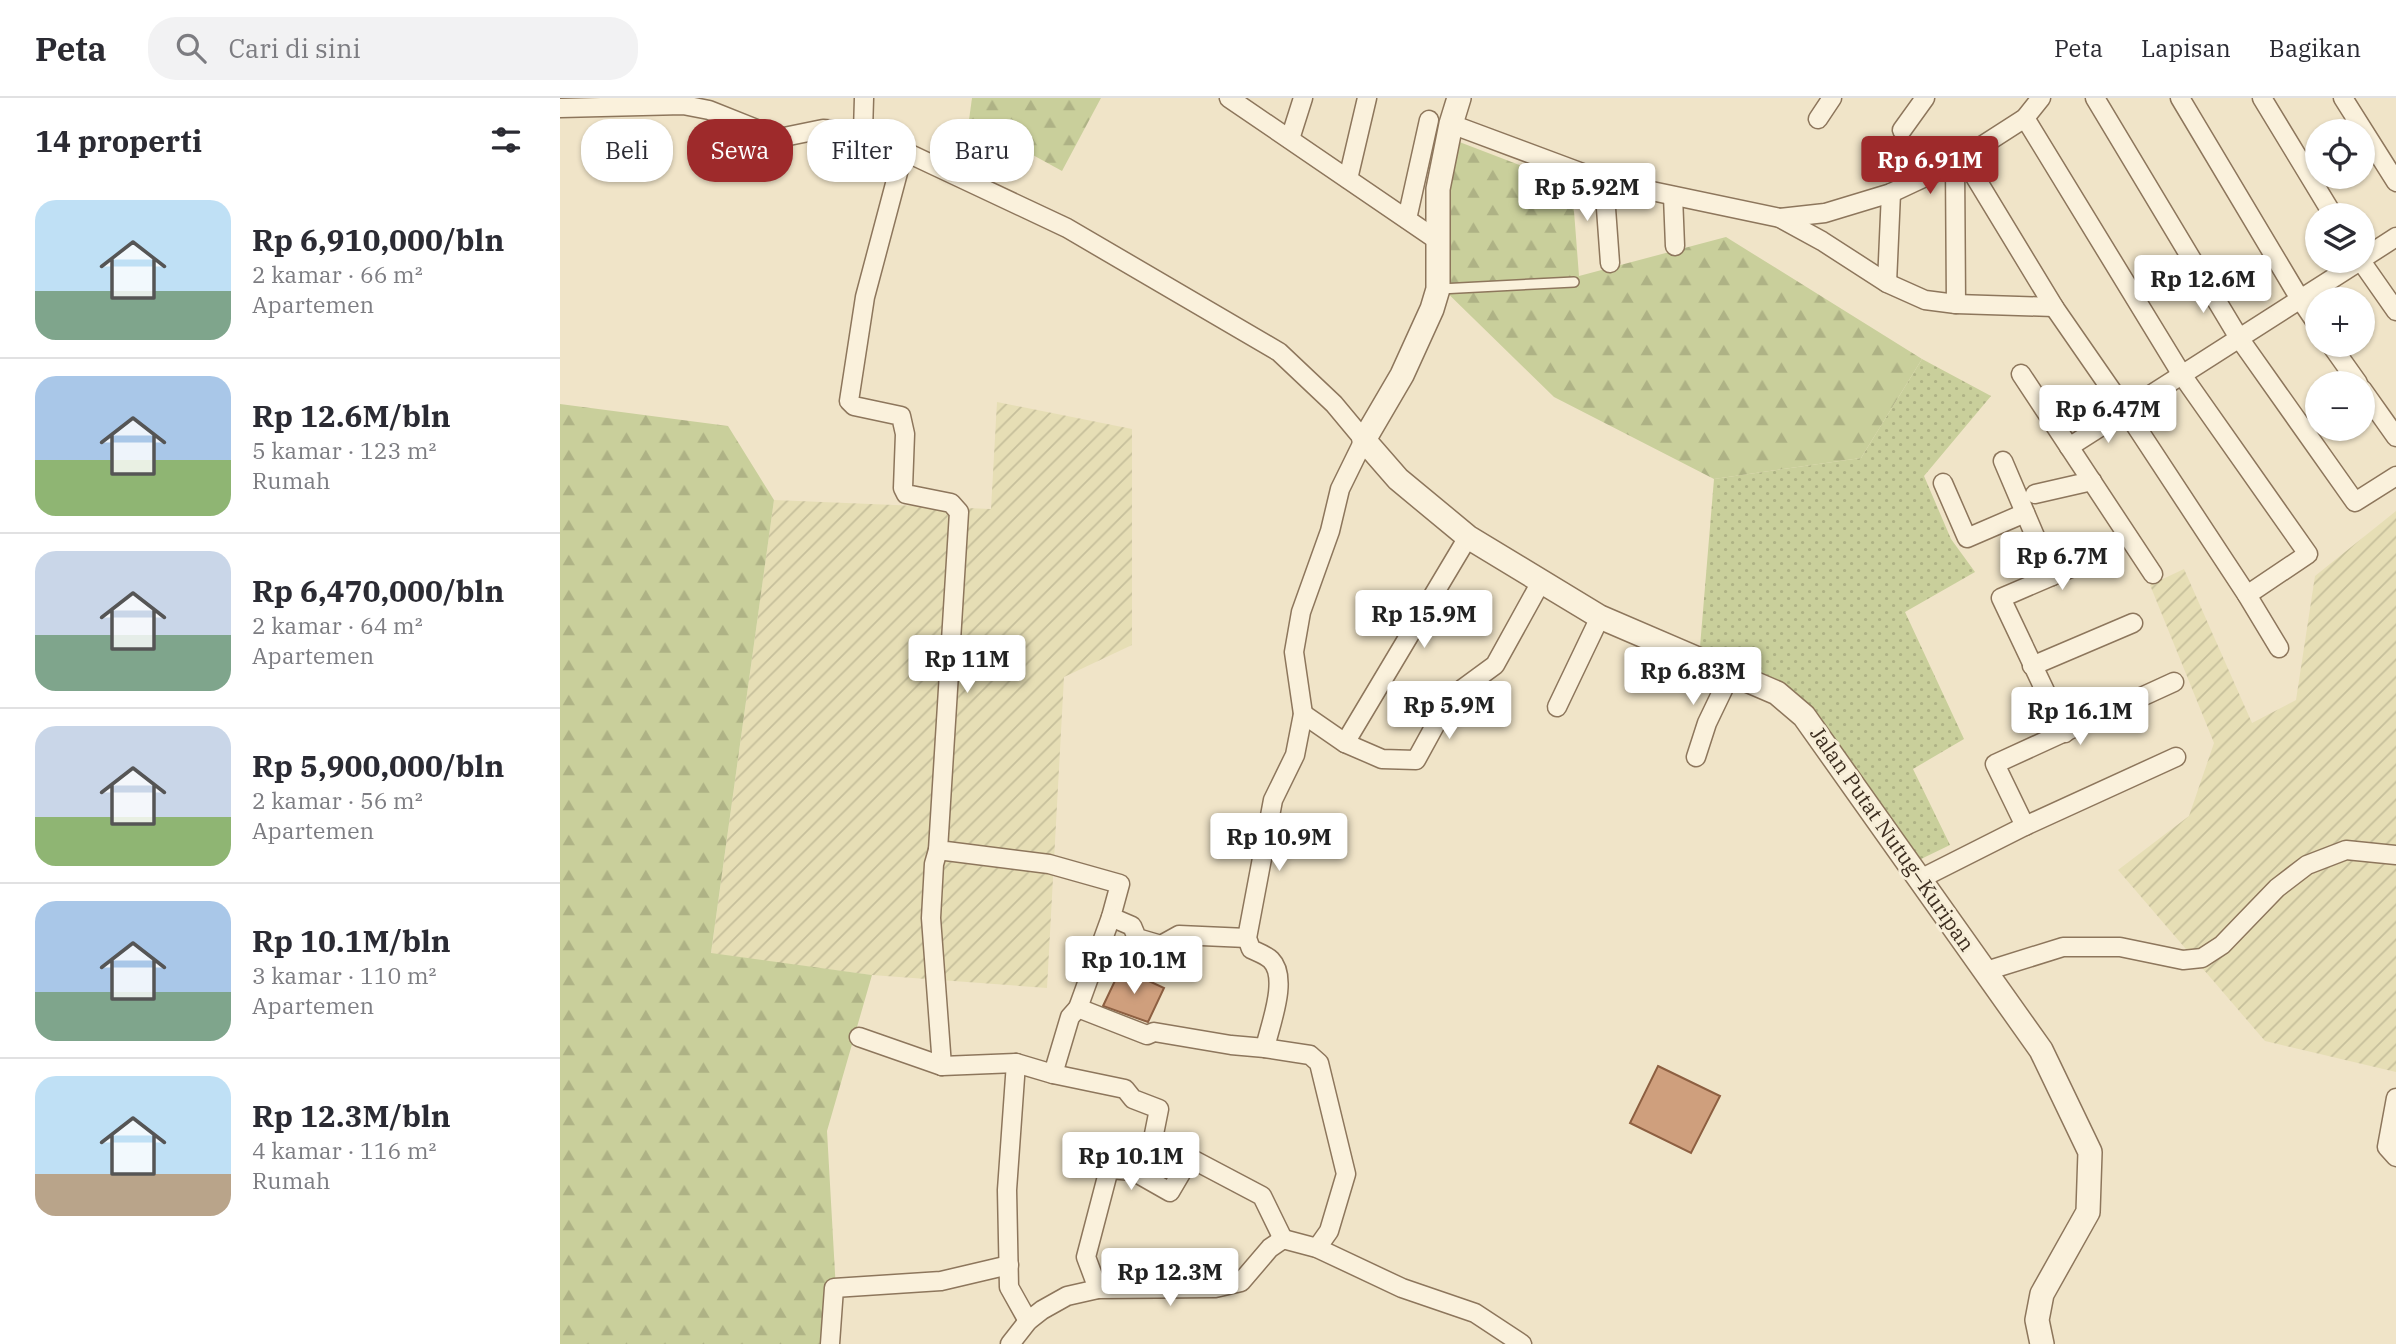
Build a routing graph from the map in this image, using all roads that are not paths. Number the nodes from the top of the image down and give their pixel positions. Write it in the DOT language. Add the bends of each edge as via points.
graph roads {
  1 [pos="864,98"];
  2 [pos="1303,98"];
  3 [pos="1367,98"];
  4 [pos="1459,98"];
  5 [pos="1832,98"];
  6 [pos="1925,98"];
  7 [pos="2041,98"];
  8 [pos="2095,98"];
  9 [pos="2180,98"];
  10 [pos="2262,98"];
  11 [pos="2343,98"];
  12 [pos="1232,99"];
  13 [pos="560,108"];
  14 [pos="2025,118"];
  15 [pos="863,119"];
  16 [pos="1818,119"];
  17 [pos="1440,122"];
  18 [pos="1902,130"];
  19 [pos="807,132"];
  20 [pos="1290,139"];
  21 [pos="916,156"];
  22 [pos="1959,160"];
  23 [pos="1348,179"];
  24 [pos="1604,181"];
  25 [pos="896,182"];
  26 [pos="2396,182"];
  27 [pos="1891,193"];
  28 [pos="1673,196"];
  29 [pos="2326,203"];
  30 [pos="1780,218"];
  31 [pos="1406,219"];
  32 [pos="2396,237"];
  33 [pos="1437,240"];
  34 [pos="1675,246"];
  35 [pos="2375,251"];
  36 [pos="1610,262"];
  37 [pos="2341,273"];
  38 [pos="2370,273"];
  39 [pos="1574,282"];
  40 [pos="1887,282"];
  41 [pos="1438,289"];
  42 [pos="2300,299"];
  43 [pos="1956,304"];
  44 [pos="2305,306"];
  45 [pos="2054,307"];
  46 [pos="2396,312"];
  47 [pos="2239,338"];
  48 [pos="2021,374"];
  49 [pos="2182,375"];
  50 [pos="2375,408"];
  51 [pos="2126,411"];
  52 [pos="2396,438"];
  53 [pos="1364,440"];
  54 [pos="2069,447"];
  55 [pos="2003,461"];
  56 [pos="2396,476"];
  57 [pos="2092,481"];
  58 [pos="1943,483"];
  59 [pos="2035,495"];
  60 [pos="2025,513"];
  61 [pos="1468,537"];
  62 [pos="2108,552"];
  63 [pos="2153,574"];
  64 [pos="2052,576"];
  65 [pos="1542,580"];
  66 [pos="2247,595"];
  67 [pos="1600,617"];
  68 [pos="2133,623"];
  69 [pos="2279,648"];
  70 [pos="2032,666"];
  71 [pos="1731,673"];
  72 [pos="2174,682"];
  73 [pos="1557,707"];
  74 [pos="1303,714"];
  75 [pos="2065,733"];
  76 [pos="1345,743"];
  77 [pos="1696,757"];
  78 [pos="2176,757"];
  79 [pos="2025,826"];
  80 [pos="938,850"];
  81 [pos="2396,855"];
  82 [pos="1920,879"];
  83 [pos="1111,917"];
  84 [pos="1247,938"];
  85 [pos="1986,971"];
  86 [pos="1078,1008"];
  87 [pos="859,1037"];
  88 [pos="1265,1048"];
  89 [pos="1016,1063"];
  90 [pos="942,1066"];
  91 [pos="1053,1074"];
  92 [pos="2396,1098"];
  93 [pos="2396,1157"];
  94 [pos="1190,1158"];
  95 [pos="1283,1239"];
  96 [pos="1317,1248"];
  97 [pos="1009,1265"];
  98 [pos="1098,1289"];
  99 [pos="1028,1321"];
  100 [pos="830,1344"];
  101 [pos="1010,1344"];
  102 [pos="1522,1344"];
  103 [pos="2042,1344"];
  1 -- 15 [label="street"];
  2 -- 20 [label="street"];
  3 -- 23 [label="street"];
  4 -- 17 [label="street"];
  5 -- 16 [label="street"];
  6 -- 18 [label="street"];
  7 -- 14 [label="street"];
  8 -- 47 [label="street"];
  9 -- 42 [label="street"];
  10 -- 29 [label="street"];
  11 -- 26 [label="street"];
  12 -- 20 [label="street"];
  13 -- 19 [label="street" via="683,105 709,110 779,138"];
  14 -- 22 [label="street"];
  14 -- 49 [label="street"];
  17 -- 24 [label="street"];
  17 -- 31 [label="street"];
  17 -- 33 [label="street"];
  20 -- 23 [label="street"];
  21 -- 53 [label="street" via="1067,228 1279,352"];
  22 -- 27 [label="street"];
  22 -- 43 [label="street"];
  22 -- 45 [label="street"];
  23 -- 31 [label="street"];
  24 -- 28 [label="street"];
  24 -- 36 [label="street"];
  25 -- 80 [label="street" via="865,297 849,401 901,416 906,495 951,503 959,512"];
  27 -- 30 [label="street" via="1825,213"];
  27 -- 40 [label="street"];
  28 -- 30 [label="street"];
  28 -- 34 [label="street"];
  30 -- 40 [label="street"];
  31 -- 33 [label="street"];
  32 -- 35 [label="street"];
  33 -- 41 [label="street"];
  37 -- 42 [label="street"];
  38 -- 46 [label="street"];
  39 -- 41 [label="lane"];
  40 -- 43 [label="street" via="1925,300"];
  41 -- 53 [label="street" via="1402,375"];
  42 -- 44 [label="street"];
  42 -- 47 [label="street"];
  43 -- 45 [label="street"];
  45 -- 51 [label="street"];
  47 -- 49 [label="street"];
  47 -- 56 [label="street" via="2355,502"];
  48 -- 54 [label="street"];
  49 -- 51 [label="street"];
  49 -- 66 [label="street" via="2308,554"];
  50 -- 52 [label="street"];
  51 -- 54 [label="street"];
  51 -- 66 [label="street"];
  53 -- 61 [label="street, Jalan Putat Nutug–Kuripan" via="1398,479"];
  53 -- 74 [label="street" via="1340,489 1301,612 1294,652"];
  54 -- 57 [label="street"];
  55 -- 60 [label="street"];
  57 -- 59 [label="street"];
  57 -- 63 [label="street"];
  58 -- 60 [label="street" via="1967,538"];
  60 -- 64 [label="street"];
  61 -- 65 [label="street, Jalan Putat Nutug–Kuripan"];
  61 -- 76 [label="street"];
  62 -- 64 [label="street"];
  64 -- 70 [label="street" via="2001,598"];
  65 -- 67 [label="street, Jalan Putat Nutug–Kuripan"];
  65 -- 76 [label="street" via="1495,665 1450,698 1416,760 1382,759"];
  66 -- 69 [label="street"];
  67 -- 71 [label="street, Jalan Putat Nutug–Kuripan"];
  67 -- 73 [label="street"];
  68 -- 70 [label="street"];
  70 -- 75 [label="street"];
  71 -- 77 [label="street"];
  71 -- 82 [label="street, Jalan Putat Nutug–Kuripan" via="1777,693 1804,716"];
  72 -- 75 [label="street"];
  74 -- 76 [label="street"];
  74 -- 84 [label="street" via="1295,755 1273,800"];
  75 -- 79 [label="street" via="1995,764"];
  78 -- 79 [label="street"];
  79 -- 82 [label="street"];
  80 -- 83 [label="street" via="1049,864 1119,884"];
  80 -- 90 [label="street" via="931,918"];
  81 -- 85 [label="street" via="2346,850 2307,864 2203,958 2183,960 2120,947 2063,947"];
  82 -- 85 [label="street, Jalan Putat Nutug–Kuripan"];
  83 -- 84 [label="street" via="1132,926 1137,938 1161,945 1179,934"];
  83 -- 86 [label="street"];
  84 -- 88 [label="street" via="1251,949 1270,959 1278,971 1279,989"];
  85 -- 103 [label="street, Jalan Putat Nutug–Kuripan" via="2041,1049 2090,1152 2088,1212 2042,1294 2037,1320"];
  86 -- 88 [label="street" via="1147,1035 1154,1032"];
  86 -- 91 [label="street" via="1070,1017"];
  87 -- 90 [label="street"];
  88 -- 96 [label="street" via="1310,1055 1319,1063 1346,1174 1329,1231"];
  89 -- 90 [label="street"];
  89 -- 91 [label="street"];
  89 -- 97 [label="street" via="1007,1190"];
  91 -- 94 [label="street" via="1125,1089 1133,1099 1160,1109 1152,1144"];
  92 -- 93 [label="street" via="2387,1147"];
  94 -- 95 [label="street" via="1262,1196"];
  94 -- 98 [label="street" via="1170,1192 1133,1171 1109,1169 1086,1257"];
  95 -- 96 [label="street"];
  95 -- 98 [label="street" via="1241,1282 1215,1288"];
  96 -- 102 [label="street" via="1402,1287 1475,1313"];
  97 -- 99 [label="street" via="1009,1287"];
  97 -- 100 [label="street" via="941,1281 834,1288"];
  98 -- 99 [label="street" via="1067,1296"];
  99 -- 101 [label="street"];
}
